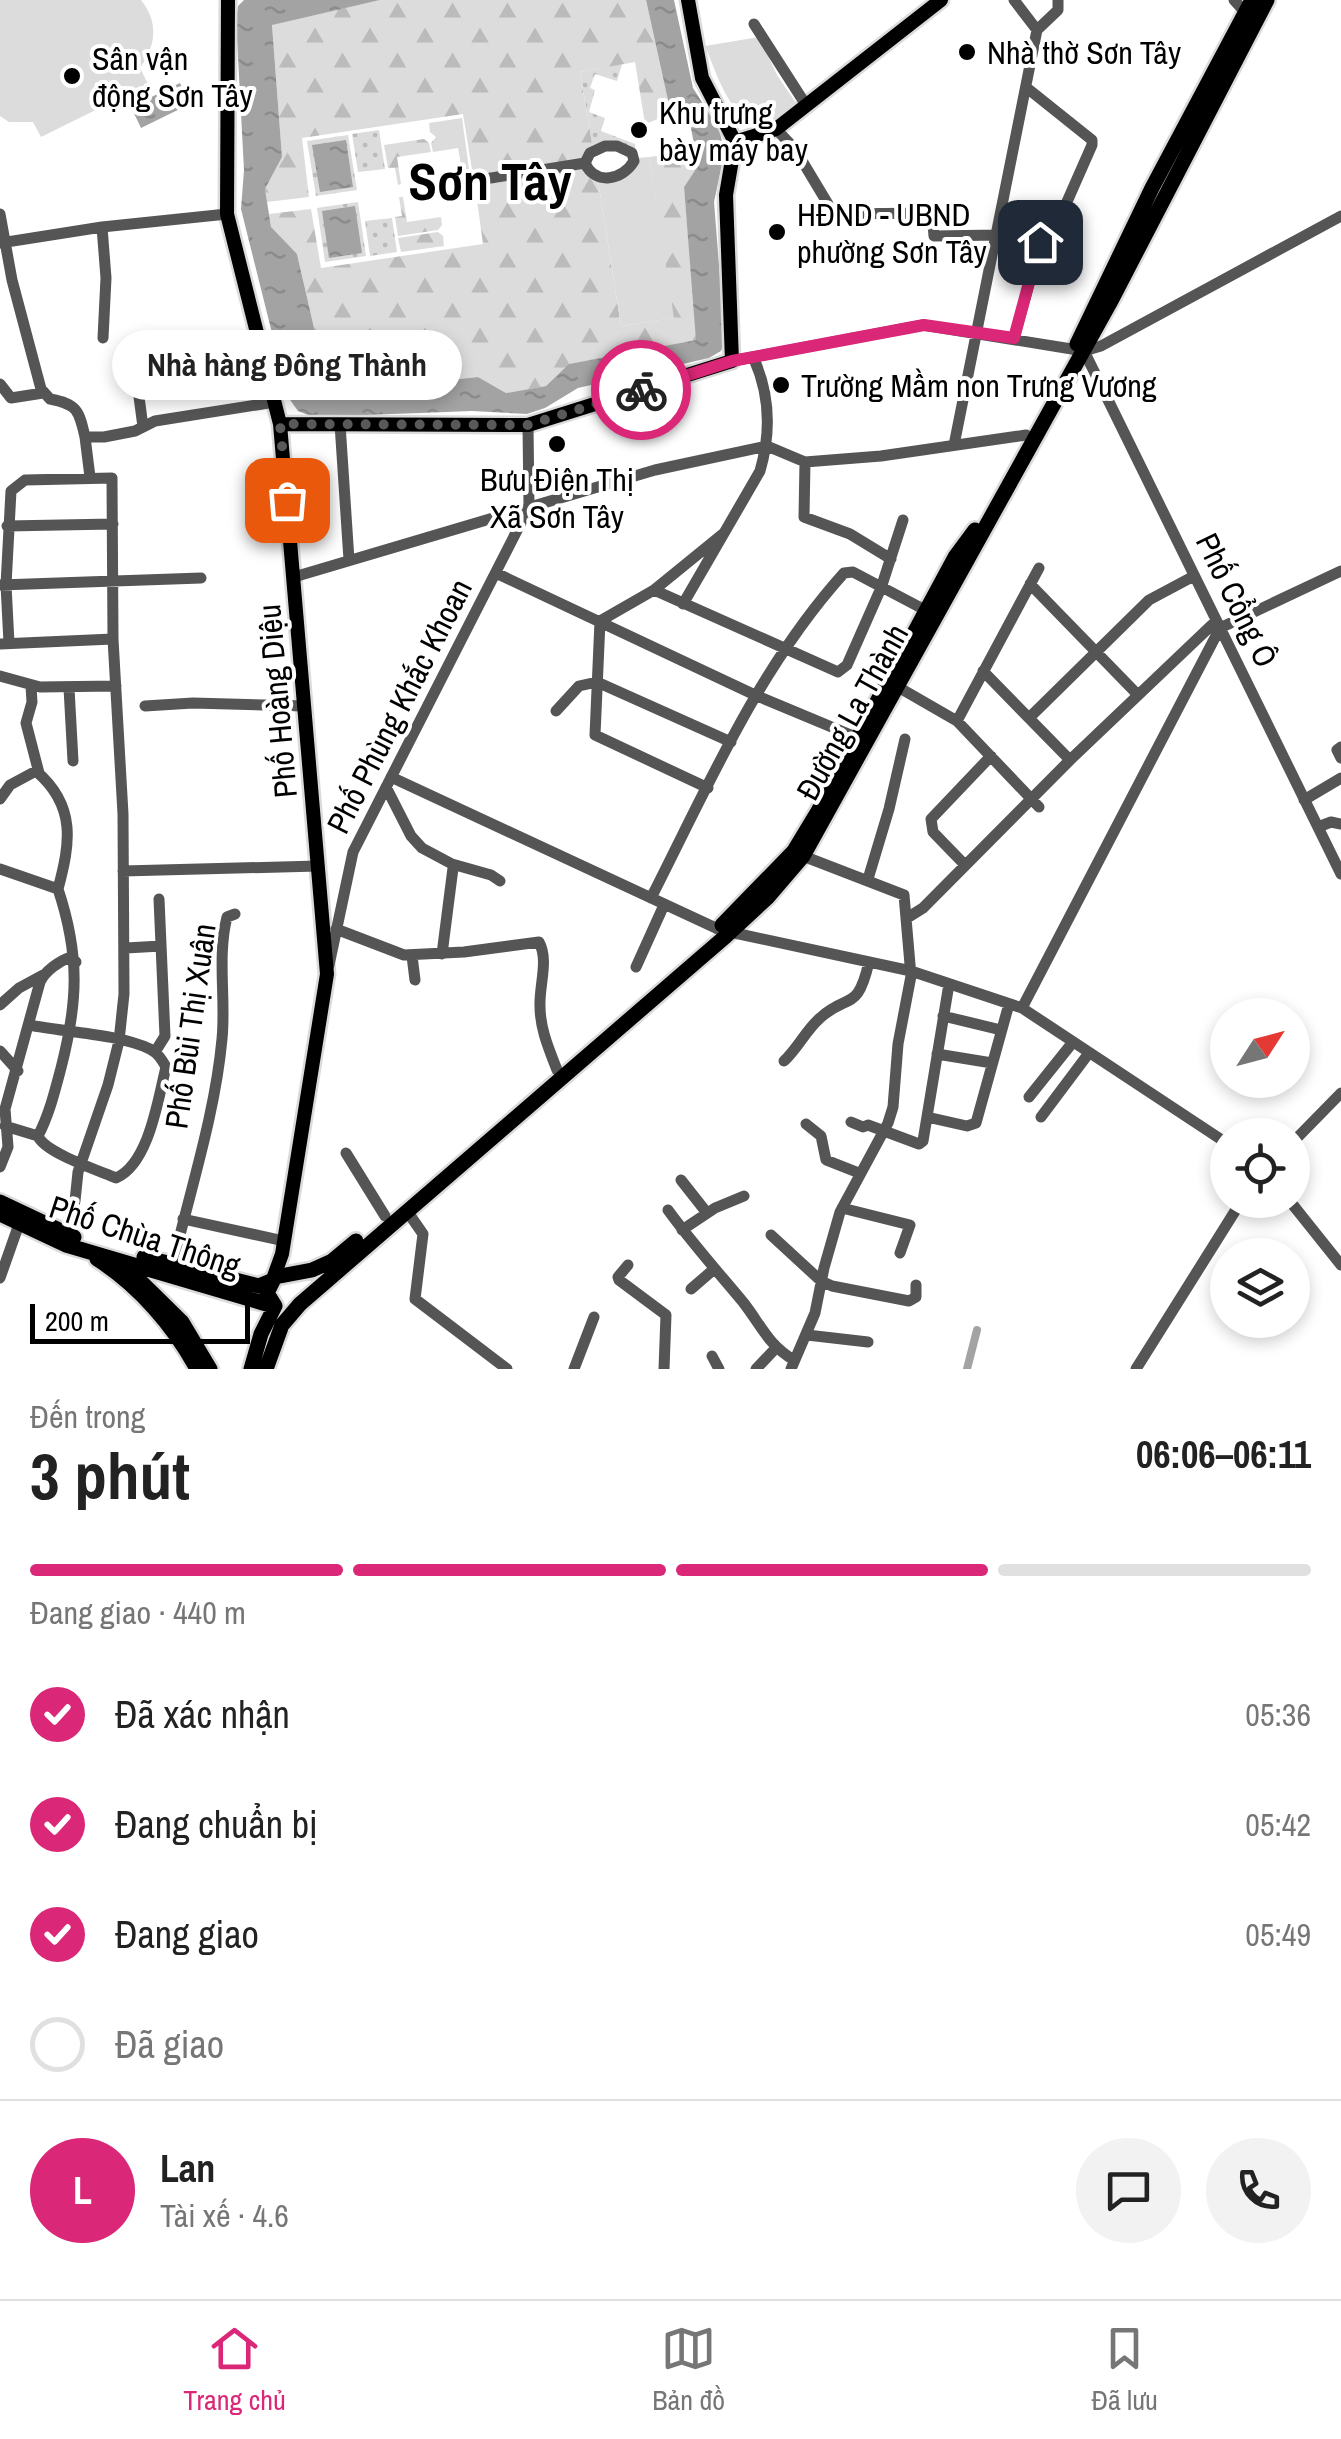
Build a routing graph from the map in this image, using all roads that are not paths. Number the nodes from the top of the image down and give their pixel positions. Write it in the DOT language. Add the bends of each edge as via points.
graph roads {
  1 [pos="228,0"];
  2 [pos="688,0"];
  3 [pos="941,0"];
  4 [pos="1014,0"];
  5 [pos="1058,0"];
  6 [pos="1267,0"];
  7 [pos="1244,4"];
  8 [pos="754,24"];
  9 [pos="1037,30"];
  10 [pos="1027,88"];
  11 [pos="806,105"];
  12 [pos="776,129"];
  13 [pos="735,142"];
  14 [pos="586,164"];
  15 [pos="472,181"];
  16 [pos="0,214"];
  17 [pos="226,214"];
  18 [pos="1341,216"];
  19 [pos="102,227"];
  20 [pos="997,235"];
  21 [pos="3,242"];
  22 [pos="976,332"];
  23 [pos="103,338"];
  24 [pos="1014,338"];
  25 [pos="1080,349"];
  26 [pos="754,358"];
  27 [pos="732,361"];
  28 [pos="136,374"];
  29 [pos="0,384"];
  30 [pos="43,393"];
  31 [pos="274,402"];
  32 [pos="280,424"];
  33 [pos="340,424"];
  34 [pos="528,425"];
  35 [pos="144,427"];
  36 [pos="1026,435"];
  37 [pos="85,437"];
  38 [pos="954,445"];
  39 [pos="767,446"];
  40 [pos="805,462"];
  41 [pos="90,477"];
  42 [pos="529,507"];
  43 [pos="904,520"];
  44 [pos="113,524"];
  45 [pos="7,526"];
  46 [pos="724,533"];
  47 [pos="890,559"];
  48 [pos="349,560"];
  49 [pos="1039,568"];
  50 [pos="1341,571"];
  51 [pos="498,574"];
  52 [pos="1194,576"];
  53 [pos="294,577"];
  54 [pos="201,578"];
  55 [pos="115,582"];
  56 [pos="1030,584"];
  57 [pos="3,585"];
  58 [pos="882,586"];
  59 [pos="654,590"];
  60 [pos="683,604"];
  61 [pos="926,611"];
  62 [pos="600,621"];
  63 [pos="1218,624"];
  64 [pos="113,640"];
  65 [pos="5,644"];
  66 [pos="784,650"];
  67 [pos="1096,652"];
  68 [pos="983,671"];
  69 [pos="0,676"];
  70 [pos="597,682"];
  71 [pos="31,686"];
  72 [pos="116,686"];
  73 [pos="898,687"];
  74 [pos="69,688"];
  75 [pos="754,695"];
  76 [pos="1138,695"];
  77 [pos="145,706"];
  78 [pos="304,706"];
  79 [pos="556,711"];
  80 [pos="1029,718"];
  81 [pos="957,721"];
  82 [pos="858,738"];
  83 [pos="904,739"];
  84 [pos="731,742"];
  85 [pos="1341,747"];
  86 [pos="991,756"];
  87 [pos="1341,758"];
  88 [pos="1070,760"];
  89 [pos="73,761"];
  90 [pos="39,773"];
  91 [pos="1341,778"];
  92 [pos="388,782"];
  93 [pos="708,788"];
  94 [pos="0,799"];
  95 [pos="1304,800"];
  96 [pos="1036,803"];
  97 [pos="1341,824"];
  98 [pos="1318,827"];
  99 [pos="804,856"];
  100 [pos="452,864"];
  101 [pos="965,865"];
  102 [pos="318,866"];
  103 [pos="0,869"];
  104 [pos="123,872"];
  105 [pos="1341,874"];
  106 [pos="868,879"];
  107 [pos="500,881"];
  108 [pos="58,890"];
  109 [pos="159,898"];
  110 [pos="651,898"];
  111 [pos="664,904"];
  112 [pos="235,914"];
  113 [pos="907,918"];
  114 [pos="724,930"];
  115 [pos="332,937"];
  116 [pos="161,946"];
  117 [pos="126,948"];
  118 [pos="442,954"];
  119 [pos="412,956"];
  120 [pos="76,962"];
  121 [pos="869,962"];
  122 [pos="636,967"];
  123 [pos="910,971"];
  124 [pos="43,975"];
  125 [pos="416,980"];
  126 [pos="948,984"];
  127 [pos="0,1006"];
  128 [pos="1016,1006"];
  129 [pos="943,1016"];
  130 [pos="29,1026"];
  131 [pos="1001,1030"];
  132 [pos="69,1033"];
  133 [pos="119,1041"];
  134 [pos="1073,1042"];
  135 [pos="0,1052"];
  136 [pos="155,1052"];
  137 [pos="1090,1053"];
  138 [pos="937,1054"];
  139 [pos="784,1060"];
  140 [pos="992,1063"];
  141 [pos="557,1070"];
  142 [pos="18,1071"];
  143 [pos="1341,1093"];
  144 [pos="1029,1097"];
  145 [pos="927,1117"];
  146 [pos="1041,1117"];
  147 [pos="850,1122"];
  148 [pos="806,1124"];
  149 [pos="1310,1125"];
  150 [pos="5,1126"];
  151 [pos="884,1132"];
  152 [pos="1210,1132"];
  153 [pos="38,1136"];
  154 [pos="346,1153"];
  155 [pos="83,1162"];
  156 [pos="0,1168"];
  157 [pos="859,1173"];
  158 [pos="681,1180"];
  159 [pos="744,1196"];
  160 [pos="0,1202"];
  161 [pos="842,1208"];
  162 [pos="668,1210"];
  163 [pos="407,1211"];
  164 [pos="707,1213"];
  165 [pos="0,1214"];
  166 [pos="386,1216"];
  167 [pos="1231,1218"];
  168 [pos="1303,1218"];
  169 [pos="184,1220"];
  170 [pos="19,1224"];
  171 [pos="682,1230"];
  172 [pos="770,1236"];
  173 [pos="65,1239"];
  174 [pos="94,1244"];
  175 [pos="283,1247"];
  176 [pos="900,1253"];
  177 [pos="116,1259"];
  178 [pos="173,1264"];
  179 [pos="1341,1265"];
  180 [pos="628,1266"];
  181 [pos="713,1270"];
  182 [pos="292,1275"];
  183 [pos="0,1278"];
  184 [pos="272,1280"];
  185 [pos="821,1282"];
  186 [pos="916,1286"];
  187 [pos="691,1289"];
  188 [pos="300,1304"];
  189 [pos="275,1306"];
  190 [pos="594,1317"];
  191 [pos="807,1335"];
  192 [pos="868,1342"];
  193 [pos="775,1348"];
  194 [pos="712,1356"];
  195 [pos="792,1365"];
  196 [pos="197,1369"];
  197 [pos="210,1369"];
  198 [pos="251,1369"];
  199 [pos="266,1369"];
  200 [pos="507,1369"];
  201 [pos="574,1369"];
  202 [pos="664,1369"];
  203 [pos="719,1369"];
  204 [pos="756,1369"];
  205 [pos="1136,1369"];
  1 -- 17 [label="main road, Phố Hoàng Diệu"];
  2 -- 13 [label="main road" via="702,78"];
  3 -- 11 [label="main road"];
  4 -- 9 [label="street"];
  5 -- 9 [label="street" via="1058,10"];
  6 -- 25 [label="highway, Đường La Thành"];
  7 -- 25 [label="highway, Đường La Thành"];
  8 -- 11 [label="street"];
  9 -- 10 [label="street"];
  10 -- 20 [label="street"];
  10 -- 24 [label="street" via="1092,140 1066,204 1046,223"];
  11 -- 12 [label="main road"];
  12 -- 13 [label="main road"];
  12 -- 20 [label="street" via="834,214 932,213 934,236"];
  13 -- 27 [label="main road" via="726,195"];
  14 -- 15 [label="street"];
  16 -- 21 [label="street"];
  17 -- 19 [label="street"];
  17 -- 31 [label="main road, Phố Hoàng Diệu"];
  18 -- 25 [label="street" via="1101,346"];
  19 -- 21 [label="street"];
  19 -- 23 [label="street"];
  20 -- 22 [label="street"];
  21 -- 30 [label="street"];
  22 -- 24 [label="street"];
  22 -- 26 [label="street" via="924,325"];
  22 -- 38 [label="street"];
  24 -- 25 [label="street"];
  25 -- 36 [label="highway, Đường La Thành"];
  25 -- 52 [label="street, Phố Cổng Ô"];
  25 -- 73 [label="highway, Đường La Thành"];
  26 -- 27 [label="street"];
  26 -- 39 [label="street" via="766,400"];
  27 -- 34 [label="main road"];
  28 -- 35 [label="street"];
  29 -- 30 [label="street" via="11,398"];
  30 -- 37 [label="street" via="74,408"];
  31 -- 32 [label="main road, Phố Hoàng Diệu"];
  31 -- 35 [label="street"];
  32 -- 33 [label="main road"];
  32 -- 53 [label="main road, Phố Hoàng Diệu"];
  33 -- 34 [label="main road"];
  33 -- 48 [label="street"];
  34 -- 42 [label="street, Phố Phùng Khắc Khoan"];
  35 -- 37 [label="street"];
  36 -- 38 [label="street"];
  36 -- 61 [label="highway, Đường La Thành"];
  37 -- 41 [label="street"];
  38 -- 40 [label="street"];
  39 -- 40 [label="street"];
  39 -- 42 [label="street"];
  39 -- 46 [label="street"];
  40 -- 47 [label="street" via="804,517"];
  41 -- 44 [label="street" via="112,478"];
  41 -- 45 [label="street" via="17,483"];
  42 -- 48 [label="street"];
  42 -- 51 [label="street, Phố Phùng Khắc Khoan"];
  43 -- 47 [label="street"];
  44 -- 45 [label="street"];
  44 -- 55 [label="street"];
  45 -- 57 [label="street"];
  46 -- 59 [label="street"];
  46 -- 60 [label="street"];
  47 -- 58 [label="street"];
  48 -- 53 [label="street"];
  49 -- 56 [label="street"];
  50 -- 63 [label="street"];
  51 -- 62 [label="street"];
  51 -- 92 [label="street, Phố Phùng Khắc Khoan"];
  52 -- 63 [label="street, Phố Cổng Ô"];
  52 -- 67 [label="street" via="1149,600"];
  53 -- 78 [label="main road, Phố Hoàng Diệu"];
  54 -- 55 [label="street"];
  55 -- 57 [label="street"];
  55 -- 64 [label="street"];
  56 -- 67 [label="street"];
  56 -- 68 [label="street"];
  57 -- 65 [label="street"];
  58 -- 61 [label="street"];
  58 -- 66 [label="street" via="844,572"];
  58 -- 66 [label="street" via="843,670"];
  59 -- 60 [label="street"];
  59 -- 62 [label="street"];
  60 -- 66 [label="street"];
  61 -- 82 [label="highway, Đường La Thành"];
  62 -- 70 [label="street"];
  62 -- 75 [label="street"];
  63 -- 76 [label="street"];
  63 -- 95 [label="street, Phố Cổng Ô"];
  63 -- 128 [label="street"];
  64 -- 65 [label="street"];
  64 -- 72 [label="street"];
  66 -- 75 [label="street"];
  67 -- 76 [label="street"];
  67 -- 80 [label="street"];
  68 -- 80 [label="street"];
  68 -- 81 [label="street"];
  69 -- 71 [label="street"];
  70 -- 79 [label="street" via="579,686"];
  70 -- 84 [label="street"];
  70 -- 93 [label="street" via="594,735"];
  71 -- 74 [label="street"];
  71 -- 90 [label="street" via="26,723"];
  72 -- 74 [label="street"];
  72 -- 104 [label="street"];
  73 -- 81 [label="street"];
  73 -- 99 [label="highway, Đường La Thành"];
  74 -- 89 [label="street"];
  75 -- 82 [label="street"];
  75 -- 84 [label="street"];
  76 -- 88 [label="street"];
  77 -- 78 [label="street"];
  78 -- 102 [label="main road, Phố Hoàng Diệu"];
  80 -- 88 [label="street"];
  81 -- 86 [label="street"];
  82 -- 114 [label="highway, Đường La Thành" via="794,851"];
  83 -- 106 [label="street"];
  84 -- 93 [label="street"];
  85 -- 87 [label="street"];
  86 -- 96 [label="street"];
  86 -- 101 [label="street" via="930,819 933,832"];
  88 -- 96 [label="street"];
  90 -- 94 [label="street" via="14,781"];
  90 -- 108 [label="street" via="66,817 69,844"];
  91 -- 95 [label="street"];
  92 -- 100 [label="street" via="411,836"];
  92 -- 110 [label="street"];
  92 -- 115 [label="street, Phố Phùng Khắc Khoan" via="352,852"];
  93 -- 110 [label="street"];
  95 -- 98 [label="street, Phố Cổng Ô"];
  96 -- 101 [label="street"];
  97 -- 98 [label="street"];
  98 -- 105 [label="street, Phố Cổng Ô"];
  99 -- 106 [label="street"];
  99 -- 114 [label="highway, Đường La Thành" via="767,898"];
  100 -- 107 [label="street"];
  100 -- 118 [label="street"];
  101 -- 113 [label="street"];
  102 -- 104 [label="street"];
  102 -- 115 [label="main road, Phố Hoàng Diệu"];
  103 -- 108 [label="street"];
  104 -- 117 [label="street"];
  106 -- 113 [label="street" via="904,895"];
  108 -- 120 [label="street"];
  109 -- 116 [label="street"];
  110 -- 111 [label="street"];
  111 -- 114 [label="street"];
  111 -- 122 [label="street"];
  112 -- 169 [label="street, Phố Bùi Thị Xuân" via="226,920 223,941 223,1037 215,1092"];
  113 -- 123 [label="street"];
  114 -- 121 [label="street"];
  114 -- 141 [label="highway, Đường La Thành"];
  114 -- 163 [label="highway, Đường La Thành"];
  115 -- 119 [label="street"];
  115 -- 175 [label="main road, Phố Hoàng Diệu"];
  116 -- 117 [label="street"];
  116 -- 136 [label="street" via="165,1036"];
  117 -- 133 [label="street"];
  118 -- 119 [label="street"];
  118 -- 141 [label="street" via="538,942 544,1037"];
  119 -- 125 [label="street"];
  120 -- 124 [label="street" via="65,959"];
  120 -- 132 [label="street"];
  121 -- 123 [label="street"];
  121 -- 139 [label="street" via="858,995 823,1015"];
  123 -- 126 [label="street"];
  123 -- 151 [label="street"];
  124 -- 127 [label="street"];
  124 -- 130 [label="street"];
  126 -- 128 [label="street"];
  126 -- 129 [label="street"];
  128 -- 131 [label="street"];
  128 -- 134 [label="street"];
  129 -- 131 [label="street"];
  129 -- 138 [label="street"];
  130 -- 132 [label="street"];
  130 -- 142 [label="street"];
  131 -- 140 [label="street"];
  132 -- 133 [label="street"];
  132 -- 153 [label="street"];
  133 -- 136 [label="street"];
  133 -- 155 [label="street"];
  134 -- 137 [label="street"];
  134 -- 144 [label="street"];
  135 -- 142 [label="street"];
  136 -- 155 [label="street" via="166,1067 132,1168 116,1178"];
  137 -- 146 [label="street"];
  137 -- 152 [label="street"];
  138 -- 140 [label="street"];
  138 -- 145 [label="street"];
  140 -- 145 [label="street" via="972,1126"];
  141 -- 166 [label="highway, Đường La Thành"];
  142 -- 150 [label="street"];
  143 -- 149 [label="street"];
  145 -- 151 [label="street" via="920,1144"];
  147 -- 151 [label="street"];
  148 -- 157 [label="street" via="821,1136 826,1160"];
  150 -- 153 [label="street"];
  150 -- 156 [label="street" via="8,1147"];
  151 -- 157 [label="street"];
  153 -- 155 [label="street" via="49,1150"];
  154 -- 166 [label="street"];
  155 -- 173 [label="street"];
  157 -- 161 [label="street"];
  158 -- 164 [label="street"];
  159 -- 164 [label="street"];
  160 -- 173 [label="highway, Phố Chùa Thông"];
  161 -- 176 [label="street" via="910,1225"];
  161 -- 185 [label="street"];
  162 -- 171 [label="street"];
  163 -- 188 [label="highway, Đường La Thành"];
  163 -- 200 [label="street" via="423,1234 416,1299"];
  164 -- 171 [label="street"];
  165 -- 170 [label="highway, Phố Chùa Thông"];
  166 -- 182 [label="highway, Đường La Thành" via="332,1261"];
  167 -- 205 [label="street"];
  168 -- 179 [label="street"];
  169 -- 175 [label="street"];
  169 -- 178 [label="street, Phố Bùi Thị Xuân"];
  170 -- 173 [label="highway, Phố Chùa Thông"];
  170 -- 183 [label="street"];
  171 -- 181 [label="street"];
  172 -- 185 [label="street"];
  173 -- 174 [label="highway, Phố Chùa Thông"];
  173 -- 177 [label="highway, Phố Chùa Thông"];
  173 -- 196 [label="highway" via="131,1285"];
  174 -- 177 [label="highway"];
  174 -- 178 [label="highway, Phố Chùa Thông"];
  175 -- 182 [label="main road"];
  175 -- 184 [label="main road"];
  177 -- 189 [label="highway, Phố Chùa Thông"];
  177 -- 197 [label="highway" via="165,1302"];
  178 -- 184 [label="highway, Phố Chùa Thông" via="259,1286"];
  180 -- 202 [label="street" via="618,1280 666,1314"];
  181 -- 187 [label="street"];
  181 -- 193 [label="street"];
  182 -- 184 [label="highway"];
  182 -- 188 [label="highway" via="302,1286"];
  184 -- 189 [label="highway" via="268,1292"];
  185 -- 186 [label="street" via="909,1301"];
  185 -- 191 [label="street"];
  188 -- 189 [label="highway" via="289,1310"];
  188 -- 199 [label="highway, Đường La Thành" via="282,1325"];
  189 -- 198 [label="highway"];
  190 -- 201 [label="street"];
  191 -- 192 [label="street"];
  191 -- 195 [label="street"];
  193 -- 195 [label="street"];
  193 -- 204 [label="street"];
  194 -- 203 [label="street"];
}
